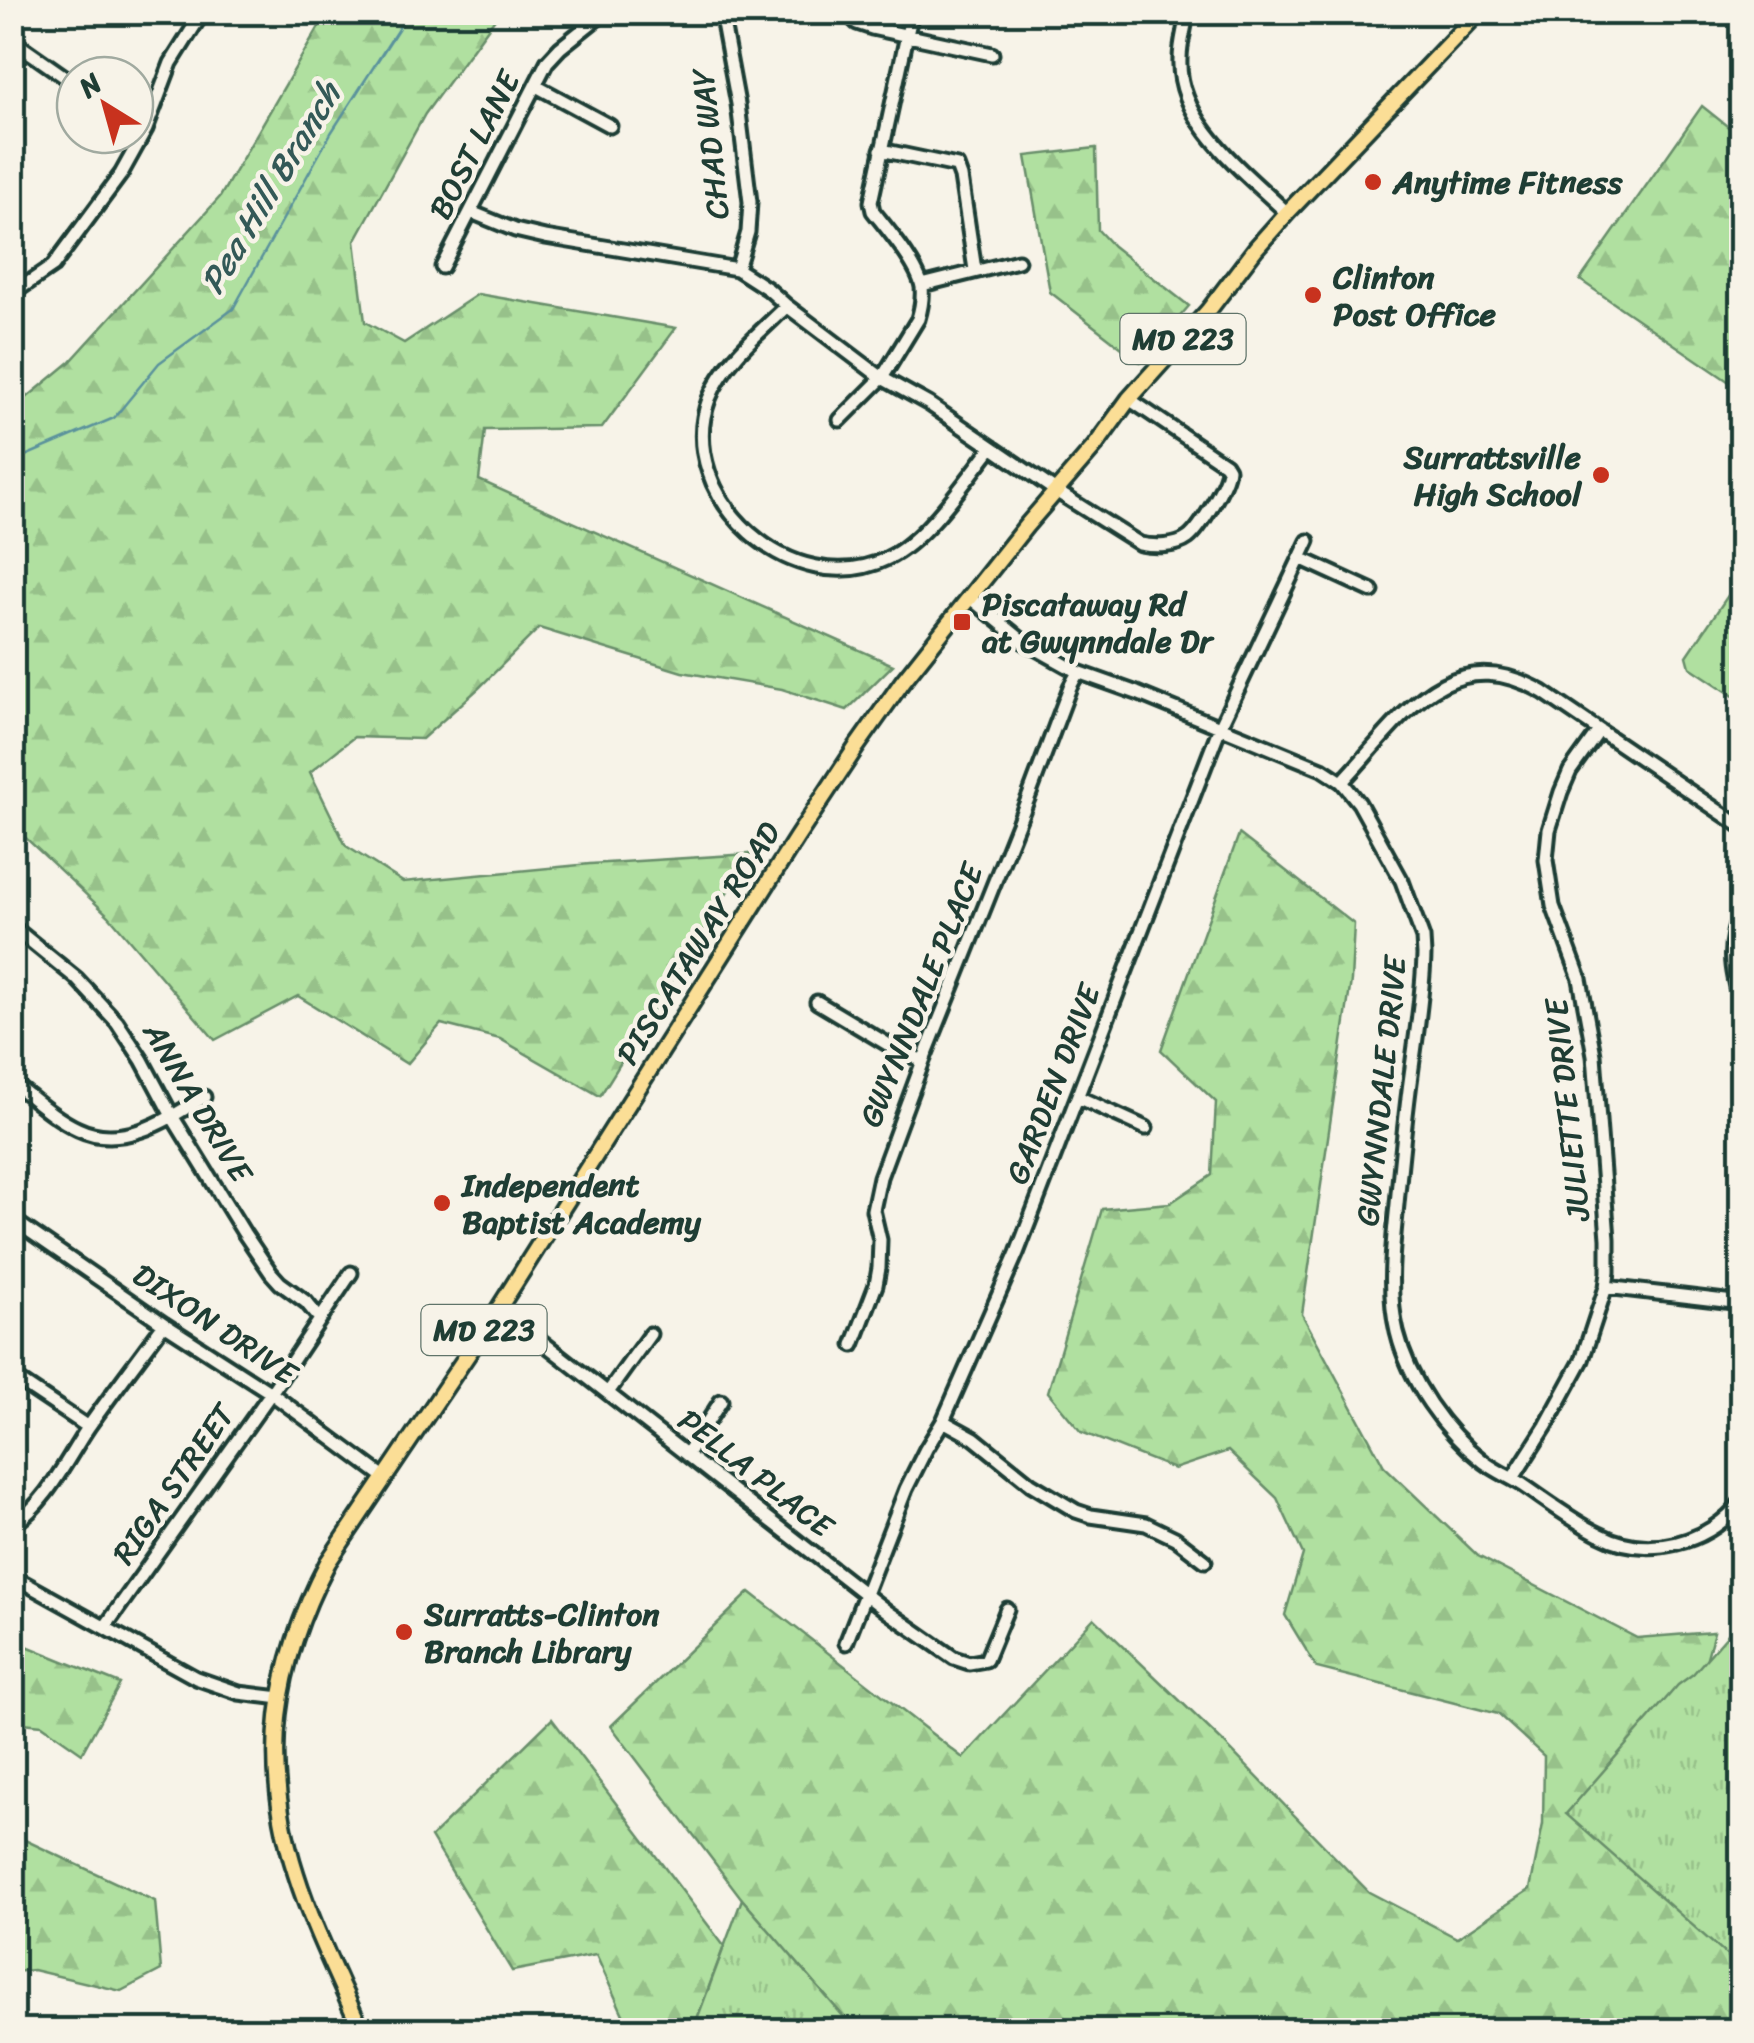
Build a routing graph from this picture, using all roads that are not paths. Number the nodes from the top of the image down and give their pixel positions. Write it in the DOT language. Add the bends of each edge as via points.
graph roads {
  1 [pos="203,12"];
  2 [pos="605,12"];
  3 [pos="721,12"];
  4 [pos="846,12"];
  5 [pos="912,12"];
  6 [pos="1479,12"];
  7 [pos="1187,14"];
  8 [pos="905,36"];
  9 [pos="12,40"];
  10 [pos="992,54"];
  11 [pos="55,70"];
  12 [pos="536,86"];
  13 [pos="155,98"];
  14 [pos="610,126"];
  15 [pos="881,150"];
  16 [pos="129,155"];
  17 [pos="471,212"];
  18 [pos="1287,213"];
  19 [pos="1018,261"];
  20 [pos="442,267"];
  21 [pos="738,269"];
  22 [pos="975,270"];
  23 [pos="922,286"];
  24 [pos="12,294"];
  25 [pos="787,306"];
  26 [pos="882,378"];
  27 [pos="1129,399"];
  28 [pos="840,420"];
  29 [pos="992,447"];
  30 [pos="1056,491"];
  31 [pos="1308,541"];
  32 [pos="1300,558"];
  33 [pos="1372,591"];
  34 [pos="969,597"];
  35 [pos="1078,672"];
  36 [pos="1220,727"];
  37 [pos="1598,732"];
  38 [pos="1342,782"];
  39 [pos="1742,827"];
  40 [pos="1742,906"];
  41 [pos="12,926"];
  42 [pos="818,1002"];
  43 [pos="1742,1007"];
  44 [pos="923,1061"];
  45 [pos="12,1082"];
  46 [pos="204,1097"];
  47 [pos="1078,1097"];
  48 [pos="172,1116"];
  49 [pos="1146,1128"];
  50 [pos="12,1220"];
  51 [pos="351,1273"];
  52 [pos="1606,1287"];
  53 [pos="1742,1304"];
  54 [pos="500,1308"];
  55 [pos="320,1319"];
  56 [pos="164,1324"];
  57 [pos="650,1334"];
  58 [pos="853,1345"];
  59 [pos="12,1376"];
  60 [pos="608,1391"];
  61 [pos="270,1393"];
  62 [pos="721,1402"];
  63 [pos="943,1421"];
  64 [pos="88,1427"];
  65 [pos="687,1454"];
  66 [pos="384,1477"];
  67 [pos="1513,1478"];
  68 [pos="1742,1501"];
  69 [pos="12,1526"];
  70 [pos="1205,1561"];
  71 [pos="12,1576"];
  72 [pos="865,1594"];
  73 [pos="1007,1609"];
  74 [pos="105,1628"];
  75 [pos="846,1644"];
  76 [pos="280,1698"];
  77 [pos="361,2030"];
  1 -- 13 [label="street"];
  2 -- 12 [label="street, BOST LANE" via="553,54"];
  3 -- 21 [label="street, CHAD WAY" via="750,202"];
  4 -- 8 [label="street" via="858,23"];
  5 -- 8 [label="street"];
  6 -- 18 [label="main road, PISCATAWAY ROAD / MD 223"];
  7 -- 18 [label="street" via="1180,61 1194,115"];
  8 -- 10 [label="street"];
  8 -- 15 [label="street"];
  9 -- 11 [label="street"];
  12 -- 14 [label="street"];
  12 -- 17 [label="street, BOST LANE"];
  15 -- 22 [label="street" via="956,166"];
  15 -- 23 [label="street" via="873,212"];
  16 -- 24 [label="street" via="53,266"];
  17 -- 20 [label="street, BOST LANE"];
  17 -- 21 [label="street" via="544,238"];
  18 -- 27 [label="main road, PISCATAWAY ROAD / MD 223"];
  19 -- 22 [label="street"];
  21 -- 25 [label="street"];
  22 -- 23 [label="street"];
  23 -- 26 [label="street" via="918,319"];
  25 -- 26 [label="street"];
  25 -- 29 [label="street" via="734,358 709,399 702,429 717,492 772,550 832,569 890,558 916,540"];
  26 -- 28 [label="street"];
  26 -- 29 [label="street"];
  27 -- 30 [label="main road, PISCATAWAY ROAD / MD 223"];
  27 -- 30 [label="street" via="1228,470 1226,485 1191,536 1140,544"];
  29 -- 30 [label="street"];
  30 -- 34 [label="main road, PISCATAWAY ROAD / MD 223"];
  31 -- 32 [label="street, GARDEN DRIVE"];
  32 -- 33 [label="street"];
  32 -- 36 [label="street, GARDEN DRIVE"];
  34 -- 35 [label="street, GWYNNDALE DRIVE" via="1024,642"];
  34 -- 54 [label="main road, PISCATAWAY ROAD / MD 223" via="857,746"];
  35 -- 36 [label="street, GWYNNDALE DRIVE"];
  35 -- 44 [label="street, GWYNNDALE PLACE"];
  36 -- 38 [label="street, GWYNNDALE DRIVE"];
  36 -- 47 [label="street, GARDEN DRIVE"];
  37 -- 38 [label="street" via="1529,684 1466,677 1420,697"];
  37 -- 39 [label="street"];
  37 -- 52 [label="street, JULIETTE DRIVE" via="1570,771 1554,810 1546,860 1594,1055"];
  38 -- 67 [label="street, GWYNNDALE DRIVE" via="1402,881 1422,938 1424,972 1393,1245 1396,1328 1414,1376 1447,1424 1482,1460"];
  40 -- 43 [label="street" via="1730,952"];
  41 -- 48 [label="street, ANNA DRIVE" via="117,1022"];
  42 -- 44 [label="street"];
  44 -- 58 [label="street, GWYNNDALE PLACE" via="874,1198 880,1268"];
  45 -- 48 [label="street" via="94,1135 124,1136"];
  46 -- 48 [label="street"];
  47 -- 49 [label="street"];
  47 -- 63 [label="street, GARDEN DRIVE"];
  48 -- 55 [label="street, ANNA DRIVE" via="271,1273"];
  50 -- 56 [label="street, DIXON DRIVE"];
  51 -- 55 [label="street, RIGA STREET"];
  52 -- 53 [label="street"];
  52 -- 67 [label="street, JULIETTE DRIVE" via="1582,1360"];
  54 -- 60 [label="street, PELLA PLACE"];
  54 -- 66 [label="main road, PISCATAWAY ROAD / MD 223"];
  55 -- 61 [label="street, RIGA STREET"];
  56 -- 61 [label="street, DIXON DRIVE"];
  56 -- 64 [label="street"];
  57 -- 60 [label="street"];
  59 -- 64 [label="street"];
  60 -- 65 [label="street, PELLA PLACE"];
  61 -- 66 [label="street, DIXON DRIVE"];
  61 -- 74 [label="street, RIGA STREET"];
  62 -- 65 [label="street"];
  63 -- 70 [label="street" via="1061,1502 1091,1516 1160,1530"];
  63 -- 72 [label="street, GARDEN DRIVE" via="915,1470"];
  64 -- 69 [label="street" via="44,1497"];
  65 -- 72 [label="street, PELLA PLACE"];
  66 -- 76 [label="main road, PISCATAWAY ROAD / MD 223" via="307,1602"];
  67 -- 68 [label="street, GWYNNDALE DRIVE" via="1600,1535 1632,1546 1692,1539"];
  71 -- 74 [label="street"];
  72 -- 73 [label="street, PELLA PLACE" via="969,1663 986,1660"];
  72 -- 75 [label="street, GARDEN DRIVE"];
  74 -- 76 [label="street" via="196,1678"];
  76 -- 77 [label="main road, PISCATAWAY ROAD / MD 223" via="276,1766 286,1837"];
}
